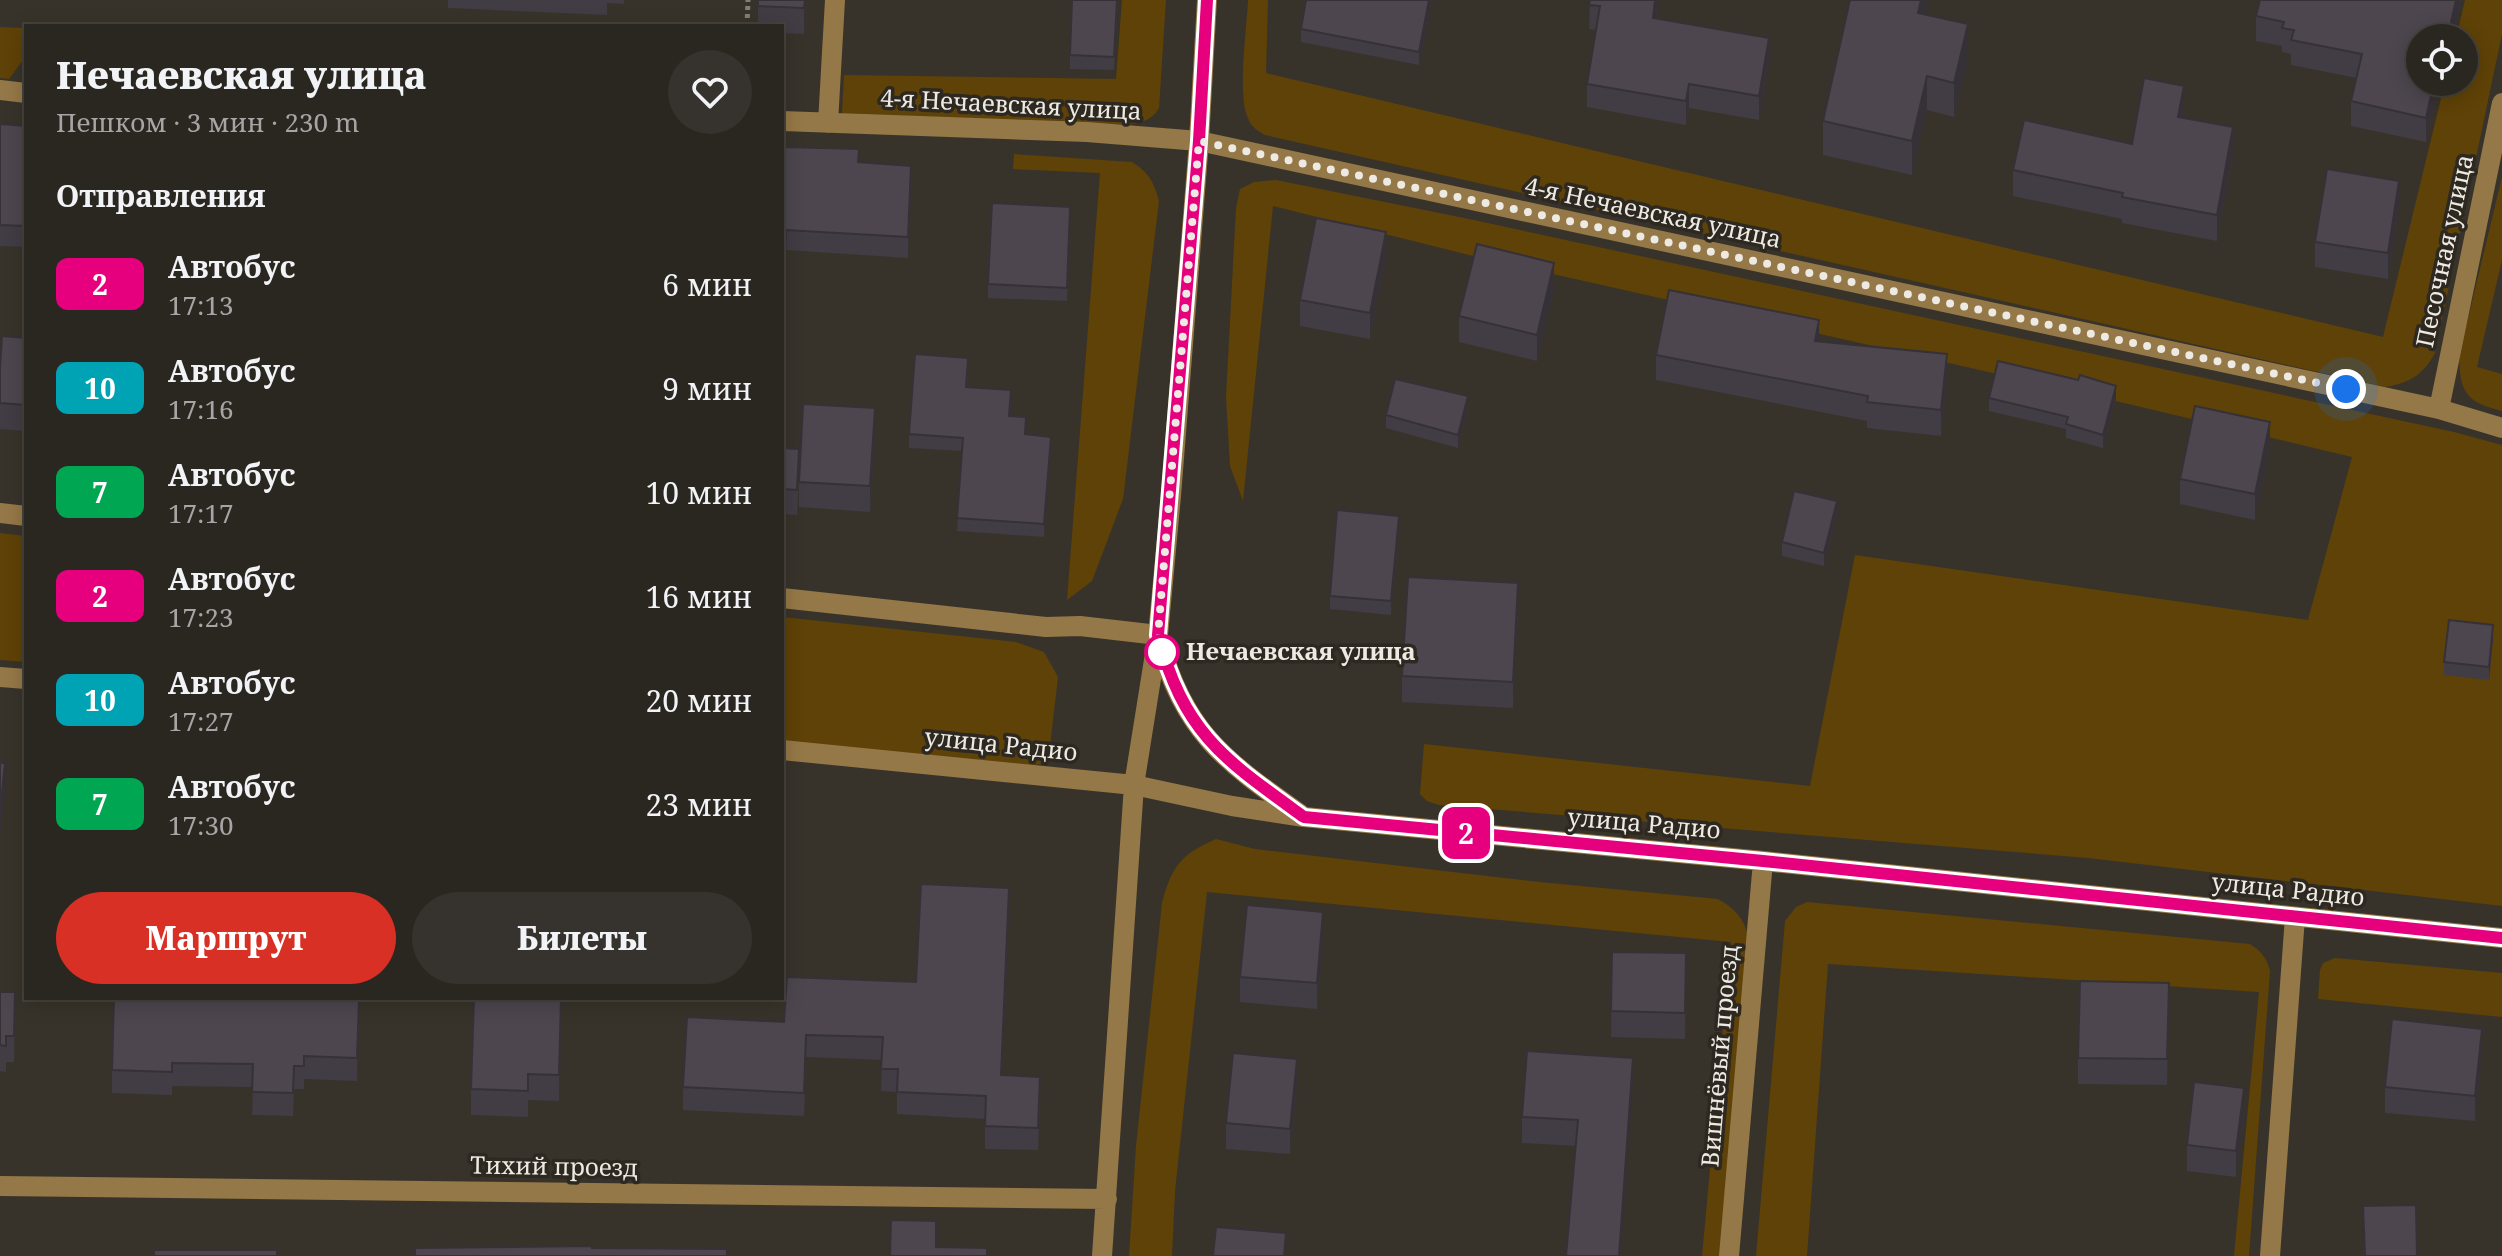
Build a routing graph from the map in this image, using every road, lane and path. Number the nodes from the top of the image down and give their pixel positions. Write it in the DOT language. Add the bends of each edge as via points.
graph roads {
  1 [pos="748,0"];
  2 [pos="835,0"];
  3 [pos="1207,0"];
  4 [pos="747,24"];
  5 [pos="0,90"];
  6 [pos="24,93"];
  7 [pos="2502,103"];
  8 [pos="784,121"];
  9 [pos="828,123"];
  10 [pos="1199,141"];
  11 [pos="2439,409"];
  12 [pos="2502,428"];
  13 [pos="0,513"];
  14 [pos="24,516"];
  15 [pos="784,598"];
  16 [pos="1158,635"];
  17 [pos="0,677"];
  18 [pos="24,679"];
  19 [pos="784,750"];
  20 [pos="1134,785"];
  21 [pos="1304,817"];
  22 [pos="1763,861"];
  23 [pos="2295,917"];
  24 [pos="2502,938"];
  25 [pos="0,1186"];
  26 [pos="1107,1199"];
  27 [pos="1102,1256"];
  28 [pos="1729,1256"];
  29 [pos="2270,1256"];
  1 -- 4 [label="path"];
  2 -- 9 [label="street"];
  3 -- 10 [label="street"];
  5 -- 6 [label="street"];
  7 -- 11 [label="street, Песочная улица"];
  8 -- 9 [label="street, 4-я Нечаевская улица"];
  9 -- 10 [label="street, 4-я Нечаевская улица"];
  10 -- 11 [label="street, 4-я Нечаевская улица"];
  10 -- 16 [label="street"];
  11 -- 12 [label="street, 4-я Нечаевская улица"];
  13 -- 14 [label="street"];
  15 -- 16 [label="street"];
  16 -- 20 [label="street"];
  16 -- 21 [label="street" via="1167,671 1190,718 1213,746"];
  17 -- 18 [label="street"];
  19 -- 20 [label="street, улица Радио"];
  20 -- 21 [label="street, улица Радио"];
  20 -- 26 [label="street"];
  21 -- 22 [label="street, улица Радио"];
  22 -- 23 [label="street, улица Радио"];
  22 -- 28 [label="street, Вишнёвый проезд"];
  23 -- 24 [label="street, улица Радио"];
  23 -- 29 [label="street"];
  25 -- 26 [label="street, Тихий проезд"];
  26 -- 27 [label="street"];
}
